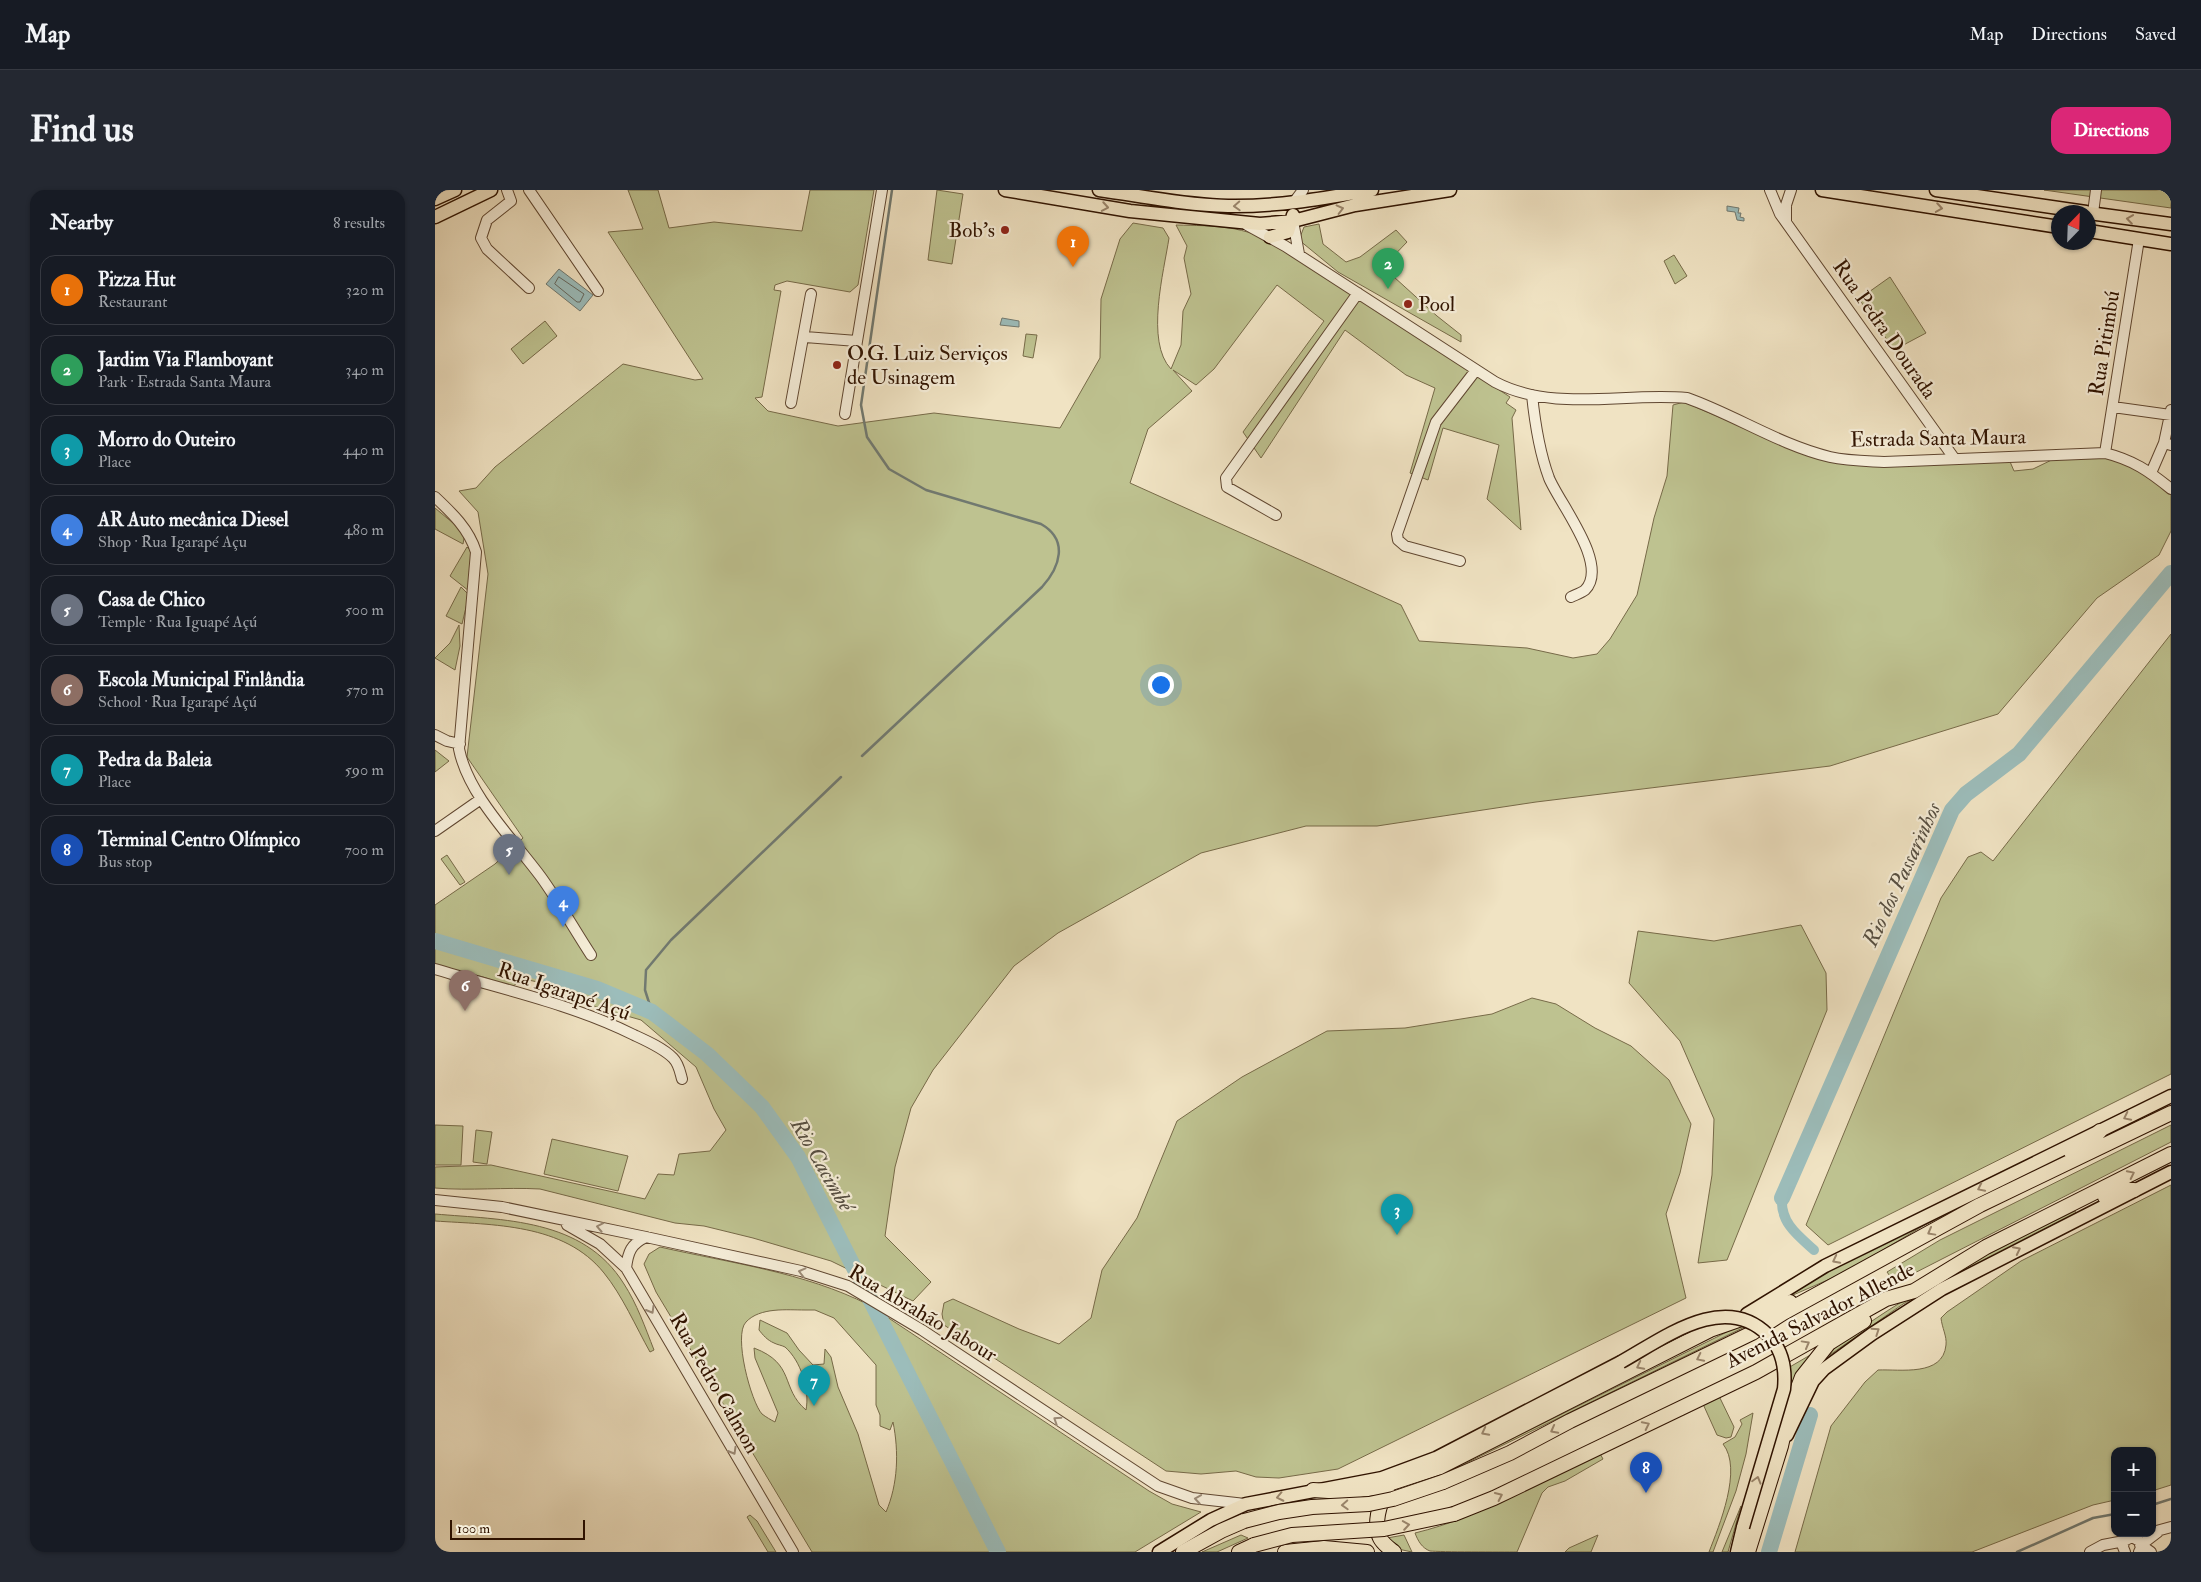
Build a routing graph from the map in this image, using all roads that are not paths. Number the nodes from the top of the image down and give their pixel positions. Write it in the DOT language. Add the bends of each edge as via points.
graph roads {
  1 [pos="455,190"];
  2 [pos="491,190"];
  3 [pos="507,190"];
  4 [pos="529,190"];
  5 [pos="881,190"];
  6 [pos="1005,190"];
  7 [pos="1099,190"];
  8 [pos="1303,190"];
  9 [pos="1372,190"];
  10 [pos="1450,190"];
  11 [pos="1770,190"];
  12 [pos="1791,190"];
  13 [pos="1822,190"];
  14 [pos="1936,190"];
  15 [pos="2097,190"];
  16 [pos="1849,192"];
  17 [pos="1334,193"];
  18 [pos="435,199"];
  19 [pos="1294,202"];
  20 [pos="2092,205"];
  21 [pos="2051,207"];
  22 [pos="2096,214"];
  23 [pos="435,217"];
  24 [pos="1293,221"];
  25 [pos="1786,221"];
  26 [pos="1242,223"];
  27 [pos="2171,224"];
  28 [pos="2051,226"];
  29 [pos="2096,233"];
  30 [pos="1270,237"];
  31 [pos="2139,239"];
  32 [pos="2171,244"];
  33 [pos="1299,254"];
  34 [pos="529,288"];
  35 [pos="598,291"];
  36 [pos="1358,293"];
  37 [pos="811,294"];
  38 [pos="805,337"];
  39 [pos="857,341"];
  40 [pos="1476,370"];
  41 [pos="1532,395"];
  42 [pos="791,403"];
  43 [pos="2113,407"];
  44 [pos="2171,413"];
  45 [pos="845,414"];
  46 [pos="2167,444"];
  47 [pos="2105,452"];
  48 [pos="1954,458"];
  49 [pos="2151,473"];
  50 [pos="2171,489"];
  51 [pos="435,497"];
  52 [pos="1276,515"];
  53 [pos="1460,561"];
  54 [pos="1571,597"];
  55 [pos="435,735"];
  56 [pos="460,739"];
  57 [pos="481,799"];
  58 [pos="435,831"];
  59 [pos="591,955"];
  60 [pos="435,969"];
  61 [pos="682,1079"];
  62 [pos="2171,1096"];
  63 [pos="2171,1113"];
  64 [pos="2099,1131"];
  65 [pos="2171,1154"];
  66 [pos="2171,1172"];
  67 [pos="2020,1185"];
  68 [pos="2134,1190"];
  69 [pos="435,1200"];
  70 [pos="553,1218"];
  71 [pos="2024,1227"];
  72 [pos="647,1237"];
  73 [pos="626,1268"];
  74 [pos="1835,1285"];
  75 [pos="1914,1290"];
  76 [pos="1732,1323"];
  77 [pos="1781,1446"];
  78 [pos="1440,1467"];
  79 [pos="1313,1490"];
  80 [pos="1246,1504"];
  81 [pos="2171,1527"];
  82 [pos="2156,1531"];
  83 [pos="2124,1541"];
  84 [pos="2139,1545"];
  85 [pos="1751,1548"];
  86 [pos="2092,1551"];
  87 [pos="793,1552"];
  88 [pos="1159,1552"];
  89 [pos="1183,1552"];
  90 [pos="1239,1552"];
  91 [pos="1285,1552"];
  92 [pos="1367,1552"];
  93 [pos="1394,1552"];
  94 [pos="1737,1552"];
  95 [pos="2125,1552"];
  96 [pos="2151,1552"];
  1 -- 18 [label="main road"];
  2 -- 23 [label="main road"];
  3 -- 34 [label="street" via="511,201 487,220 481,238 487,249"];
  4 -- 35 [label="street"];
  5 -- 39 [label="street"];
  6 -- 26 [label="main road, one-way" via="1131,211"];
  19 -- 7 [label="main road, one-way" via="1213,205"];
  8 -- 19 [label="street"];
  9 -- 17 [label="main road"];
  24 -- 10 [label="main road, one-way" via="1355,205"];
  11 -- 25 [label="street, Rua Pedra Dourada" via="1776,208"];
  12 -- 25 [label="street" via="1786,205"];
  13 -- 16 [label="main road"];
  14 -- 21 [label="main road"];
  15 -- 20 [label="street"];
  16 -- 28 [label="main road, one-way"];
  17 -- 19 [label="main road"];
  19 -- 24 [label="main road"];
  27 -- 22 [label="main road, one-way"];
  24 -- 26 [label="main road"];
  24 -- 30 [label="main road" via="1288,232"];
  24 -- 33 [label="street"];
  25 -- 48 [label="street, Rua Pedra Dourada"];
  26 -- 30 [label="street, Estrada Santa Maura"];
  29 -- 31 [label="main road"];
  30 -- 33 [label="street, Estrada Santa Maura"];
  31 -- 32 [label="main road"];
  31 -- 43 [label="street, Rua Pitimbú"];
  33 -- 36 [label="street, Estrada Santa Maura"];
  36 -- 40 [label="street, Estrada Santa Maura"];
  36 -- 52 [label="street" via="1226,478 1227,487"];
  37 -- 38 [label="street"];
  38 -- 39 [label="street"];
  38 -- 42 [label="street"];
  39 -- 45 [label="street"];
  40 -- 41 [label="street, Estrada Santa Maura" via="1508,389"];
  40 -- 53 [label="street" via="1436,422 1397,534 1405,546"];
  41 -- 48 [label="street, Estrada Santa Maura" via="1588,400 1662,396 1687,398 1785,441 1830,456 1885,462"];
  41 -- 54 [label="street" via="1535,429 1550,479 1590,556 1589,585"];
  43 -- 44 [label="street"];
  43 -- 47 [label="street, Rua Pitimbú"];
  44 -- 46 [label="street"];
  46 -- 49 [label="street"];
  47 -- 48 [label="street, Estrada Santa Maura"];
  47 -- 49 [label="street, Estrada Santa Maura" via="2128,458"];
  49 -- 50 [label="street, Estrada Santa Maura"];
  51 -- 56 [label="street" via="466,530 476,552"];
  55 -- 56 [label="street" via="447,742"];
  56 -- 57 [label="street" via="463,766"];
  57 -- 58 [label="street"];
  57 -- 59 [label="street" via="542,879"];
  60 -- 61 [label="street, Rua Igarapé Açú" via="582,1012 650,1042 674,1058"];
  62 -- 64 [label="main road, Avenida Salvador Allende, one-way"];
  63 -- 67 [label="highway, Avenida Salvador Allende"];
  64 -- 67 [label="highway" via="2085,1144"];
  64 -- 76 [label="main road, Avenida Salvador Allende, one-way" via="1825,1266"];
  71 -- 65 [label="highway, Avenida Salvador Allende, one-way"];
  66 -- 68 [label="main road, Avenida Salvador Allende"];
  67 -- 74 [label="highway, Avenida Salvador Allende, one-way"];
  68 -- 71 [label="highway" via="2119,1190 2096,1202"];
  77 -- 68 [label="main road, Avenida Salvador Allende, one-way" via="1813,1382 1849,1350 1942,1289"];
  69 -- 70 [label="street, Rua Abrahão Jabour" via="502,1207"];
  72 -- 70 [label="street, Rua Abrahão Jabour, one-way"];
  70 -- 73 [label="street, Rua Abrahão Jabour" via="600,1244"];
  71 -- 75 [label="highway, Avenida Salvador Allende"];
  72 -- 73 [label="street" via="632,1245"];
  80 -- 72 [label="street, Rua Abrahão Jabour, one-way" via="1192,1498 1158,1486 848,1286 801,1271"];
  73 -- 87 [label="street, Rua Pedro Calmon, one-way"];
  74 -- 76 [label="highway, Avenida Salvador Allende" via="1821,1287"];
  74 -- 89 [label="highway, Avenida Salvador Allende, one-way, bridge" via="1752,1333 1570,1421 1510,1454 1443,1482 1369,1504 1312,1507 1244,1521"];
  75 -- 77 [label="highway" via="1829,1343 1812,1362 1794,1394"];
  90 -- 75 [label="highway, Avenida Salvador Allende, one-way, bridge" via="1292,1535 1384,1528 1454,1514 1494,1498 1756,1372 1886,1299"];
  76 -- 78 [label="highway, Avenida Salvador Allende, one-way" via="1710,1330"];
  77 -- 85 [label="highway, Avenida Salvador Allende"];
  78 -- 79 [label="highway" via="1376,1488 1344,1492"];
  78 -- 93 [label="highway" via="1419,1481 1390,1492 1383,1500 1378,1514 1378,1529 1380,1538"];
  79 -- 80 [label="main road, one-way"];
  94 -- 79 [label="main road, one-way, bridge" via="1785,1377 1785,1365 1771,1338 1748,1321 1731,1316 1704,1318 1436,1458 1382,1478"];
  80 -- 88 [label="main road" via="1211,1520"];
  81 -- 82 [label="street"];
  83 -- 84 [label="street" via="2129,1537"];
  83 -- 86 [label="street"];
  83 -- 95 [label="street"];
  84 -- 96 [label="street"];
  86 -- 95 [label="street"];
  91 -- 92 [label="highway" via="1324,1548"];
}
